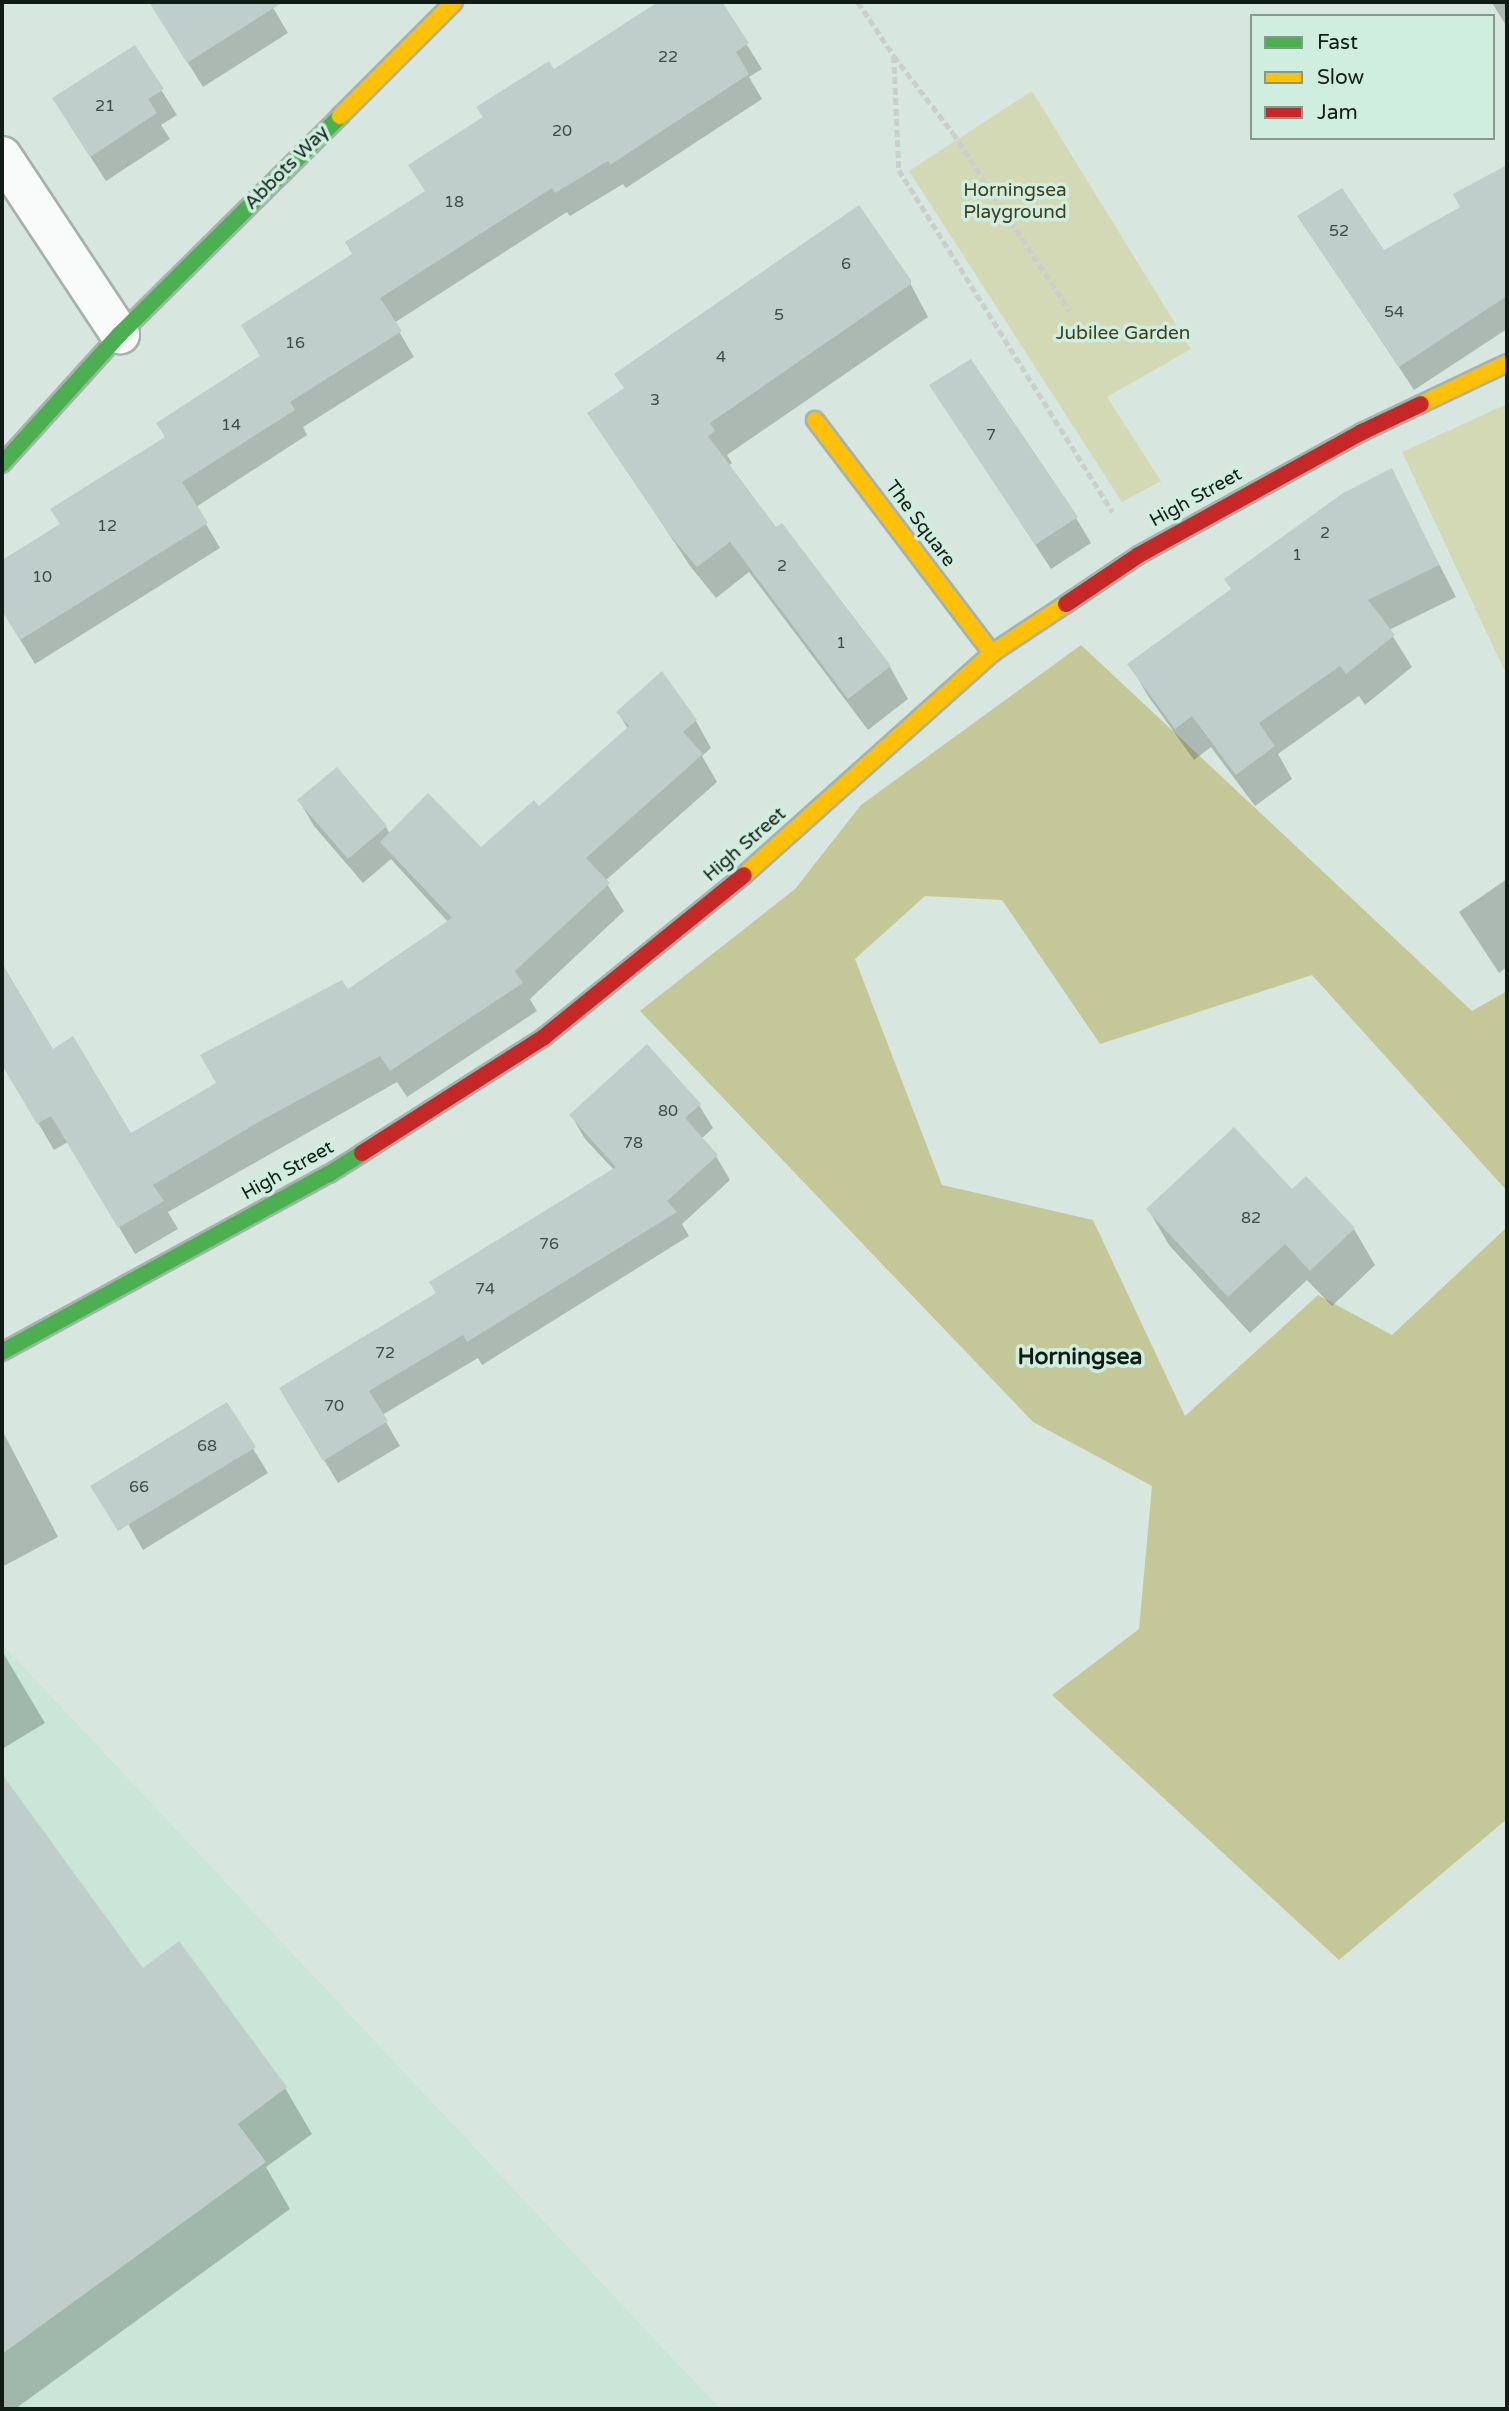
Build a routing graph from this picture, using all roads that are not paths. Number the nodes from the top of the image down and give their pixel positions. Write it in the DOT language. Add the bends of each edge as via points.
graph roads {
  1 [pos="454,2"];
  2 [pos="2,156"];
  3 [pos="120,334"];
  4 [pos="1507,363"];
  5 [pos="814,420"];
  6 [pos="2,464"];
  7 [pos="992,653"];
  8 [pos="2,1352"];
  1 -- 3 [label="street, Abbots Way"];
  2 -- 3 [label="street"];
  3 -- 6 [label="street, Abbots Way"];
  4 -- 7 [label="street, High Street" via="1362,432 1139,555"];
  5 -- 7 [label="street, The Square"];
  7 -- 8 [label="street, High Street" via="753,868 544,1037 329,1174"];
}
